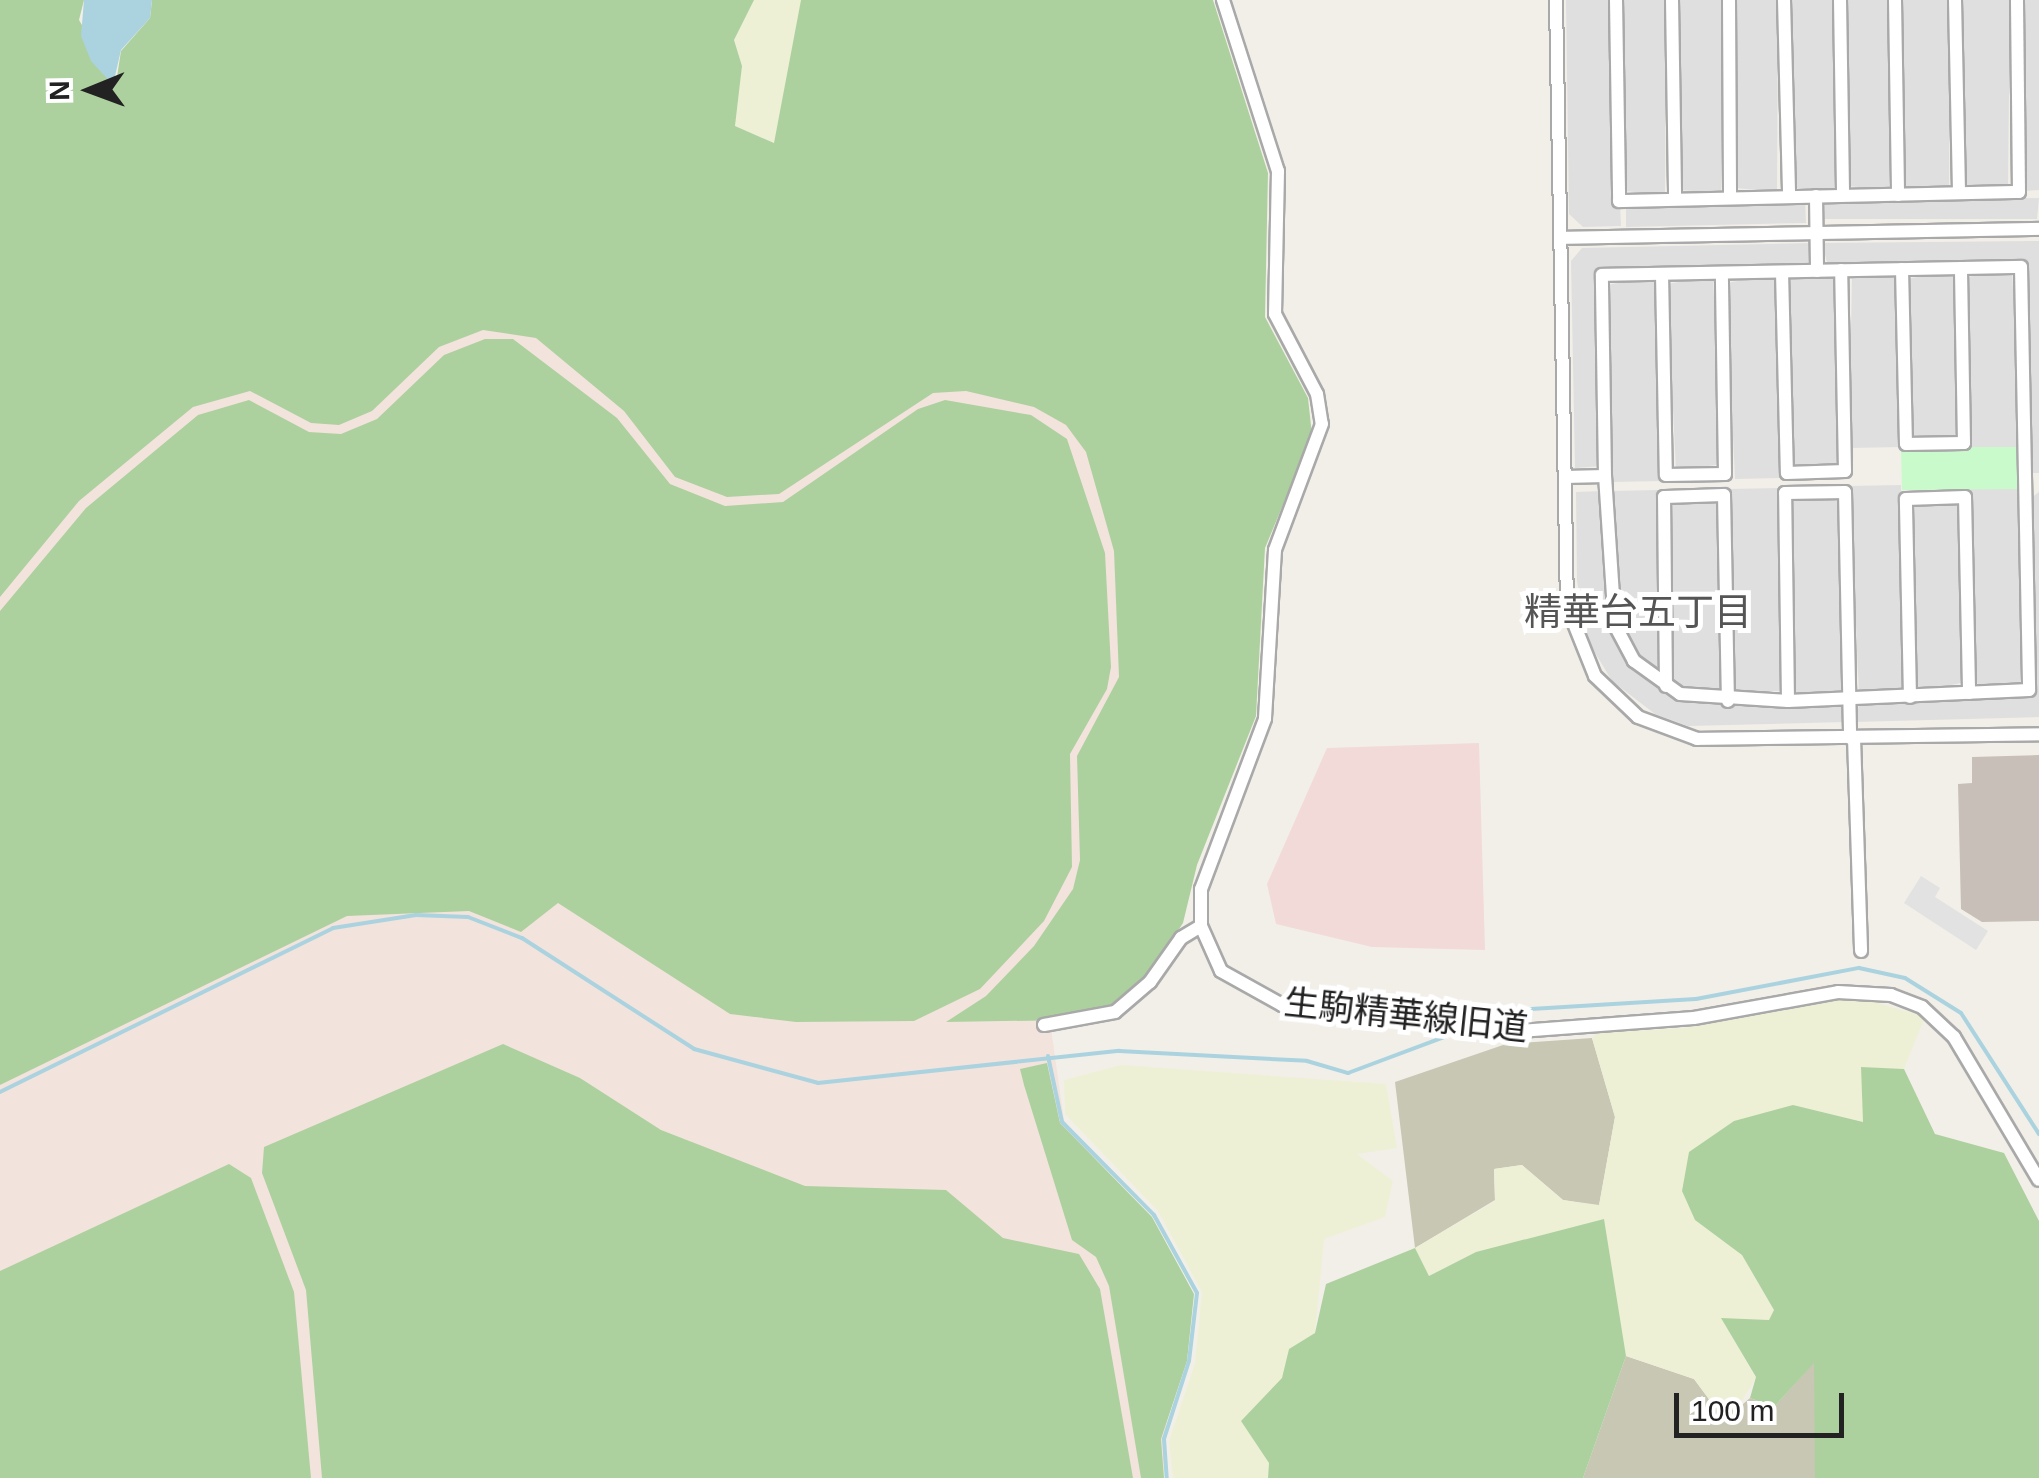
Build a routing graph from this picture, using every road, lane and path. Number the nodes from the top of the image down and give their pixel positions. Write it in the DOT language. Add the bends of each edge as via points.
graph roads {
  1 [pos="1223,0"];
  2 [pos="1556,0"];
  3 [pos="1616,0"];
  4 [pos="1672,0"];
  5 [pos="1728,0"];
  6 [pos="1784,0"];
  7 [pos="1840,0"];
  8 [pos="1895,0"];
  9 [pos="1956,0"];
  10 [pos="2017,0"];
  11 [pos="1959,194"];
  12 [pos="1843,195"];
  13 [pos="1898,195"];
  14 [pos="1788,196"];
  15 [pos="1816,196"];
  16 [pos="1675,198"];
  17 [pos="1730,198"];
  18 [pos="2039,229"];
  19 [pos="1817,233"];
  20 [pos="1561,238"];
  21 [pos="1961,268"];
  22 [pos="1902,269"];
  23 [pos="1842,270"];
  24 [pos="1818,271"];
  25 [pos="1782,272"];
  26 [pos="1722,273"];
  27 [pos="1662,274"];
  28 [pos="1845,472"];
  29 [pos="1605,476"];
  30 [pos="1565,477"];
  31 [pos="2032,488"];
  32 [pos="1846,492"];
  33 [pos="1666,686"];
  34 [pos="1970,693"];
  35 [pos="1910,697"];
  36 [pos="1788,700"];
  37 [pos="1850,700"];
  38 [pos="1728,701"];
  39 [pos="2039,734"];
  40 [pos="1852,738"];
  41 [pos="1201,926"];
  42 [pos="1861,951"];
  43 [pos="1044,1025"];
  44 [pos="2039,1180"];
  1 -- 41 [label="street, 生駒精華線旧道" via="1280,190 1275,314 1317,394 1322,437 1275,550 1269,704 1206,868"];
  2 -- 20 [label="street"];
  3 -- 16 [label="street" via="1619,200"];
  4 -- 16 [label="street"];
  5 -- 17 [label="street"];
  6 -- 14 [label="street"];
  7 -- 12 [label="street"];
  8 -- 13 [label="street"];
  9 -- 11 [label="street"];
  10 -- 11 [label="street" via="2018,192"];
  11 -- 13 [label="street"];
  12 -- 13 [label="street"];
  12 -- 15 [label="street"];
  14 -- 15 [label="street"];
  14 -- 17 [label="street"];
  15 -- 19 [label="street"];
  16 -- 17 [label="street"];
  18 -- 19 [label="street"];
  19 -- 20 [label="street"];
  19 -- 24 [label="street"];
  20 -- 30 [label="street"];
  21 -- 22 [label="street"];
  21 -- 22 [label="street" via="1964,443 1906,444"];
  21 -- 31 [label="street" via="2021,267"];
  22 -- 23 [label="street"];
  23 -- 24 [label="street"];
  23 -- 28 [label="street"];
  24 -- 25 [label="street"];
  25 -- 26 [label="street"];
  25 -- 28 [label="street" via="1787,473"];
  26 -- 27 [label="street"];
  26 -- 27 [label="street" via="1725,474 1666,475"];
  27 -- 29 [label="street" via="1602,275"];
  28 -- 32 [label="street"];
  29 -- 30 [label="street"];
  29 -- 33 [label="street" via="1615,626 1634,661"];
  30 -- 40 [label="street" via="1569,620 1588,666 1617,701 1657,728 1697,739"];
  31 -- 34 [label="street" via="2028,690"];
  32 -- 36 [label="street" via="1785,493"];
  32 -- 37 [label="street"];
  33 -- 38 [label="street" via="1700,700"];
  33 -- 38 [label="street" via="1664,496 1724,495"];
  34 -- 35 [label="street"];
  34 -- 35 [label="street" via="1965,498 1906,499"];
  35 -- 37 [label="street"];
  36 -- 37 [label="street"];
  36 -- 38 [label="street"];
  37 -- 40 [label="street"];
  39 -- 40 [label="street"];
  40 -- 42 [label="street"];
  41 -- 43 [label="street" via="1181,938 1150,982 1116,1012"];
  41 -- 44 [label="street, 生駒精華線旧道" via="1221,971 1271,1002 1492,1030 1694,1018 1838,992 1891,995 1922,1008 1954,1036"];
}
